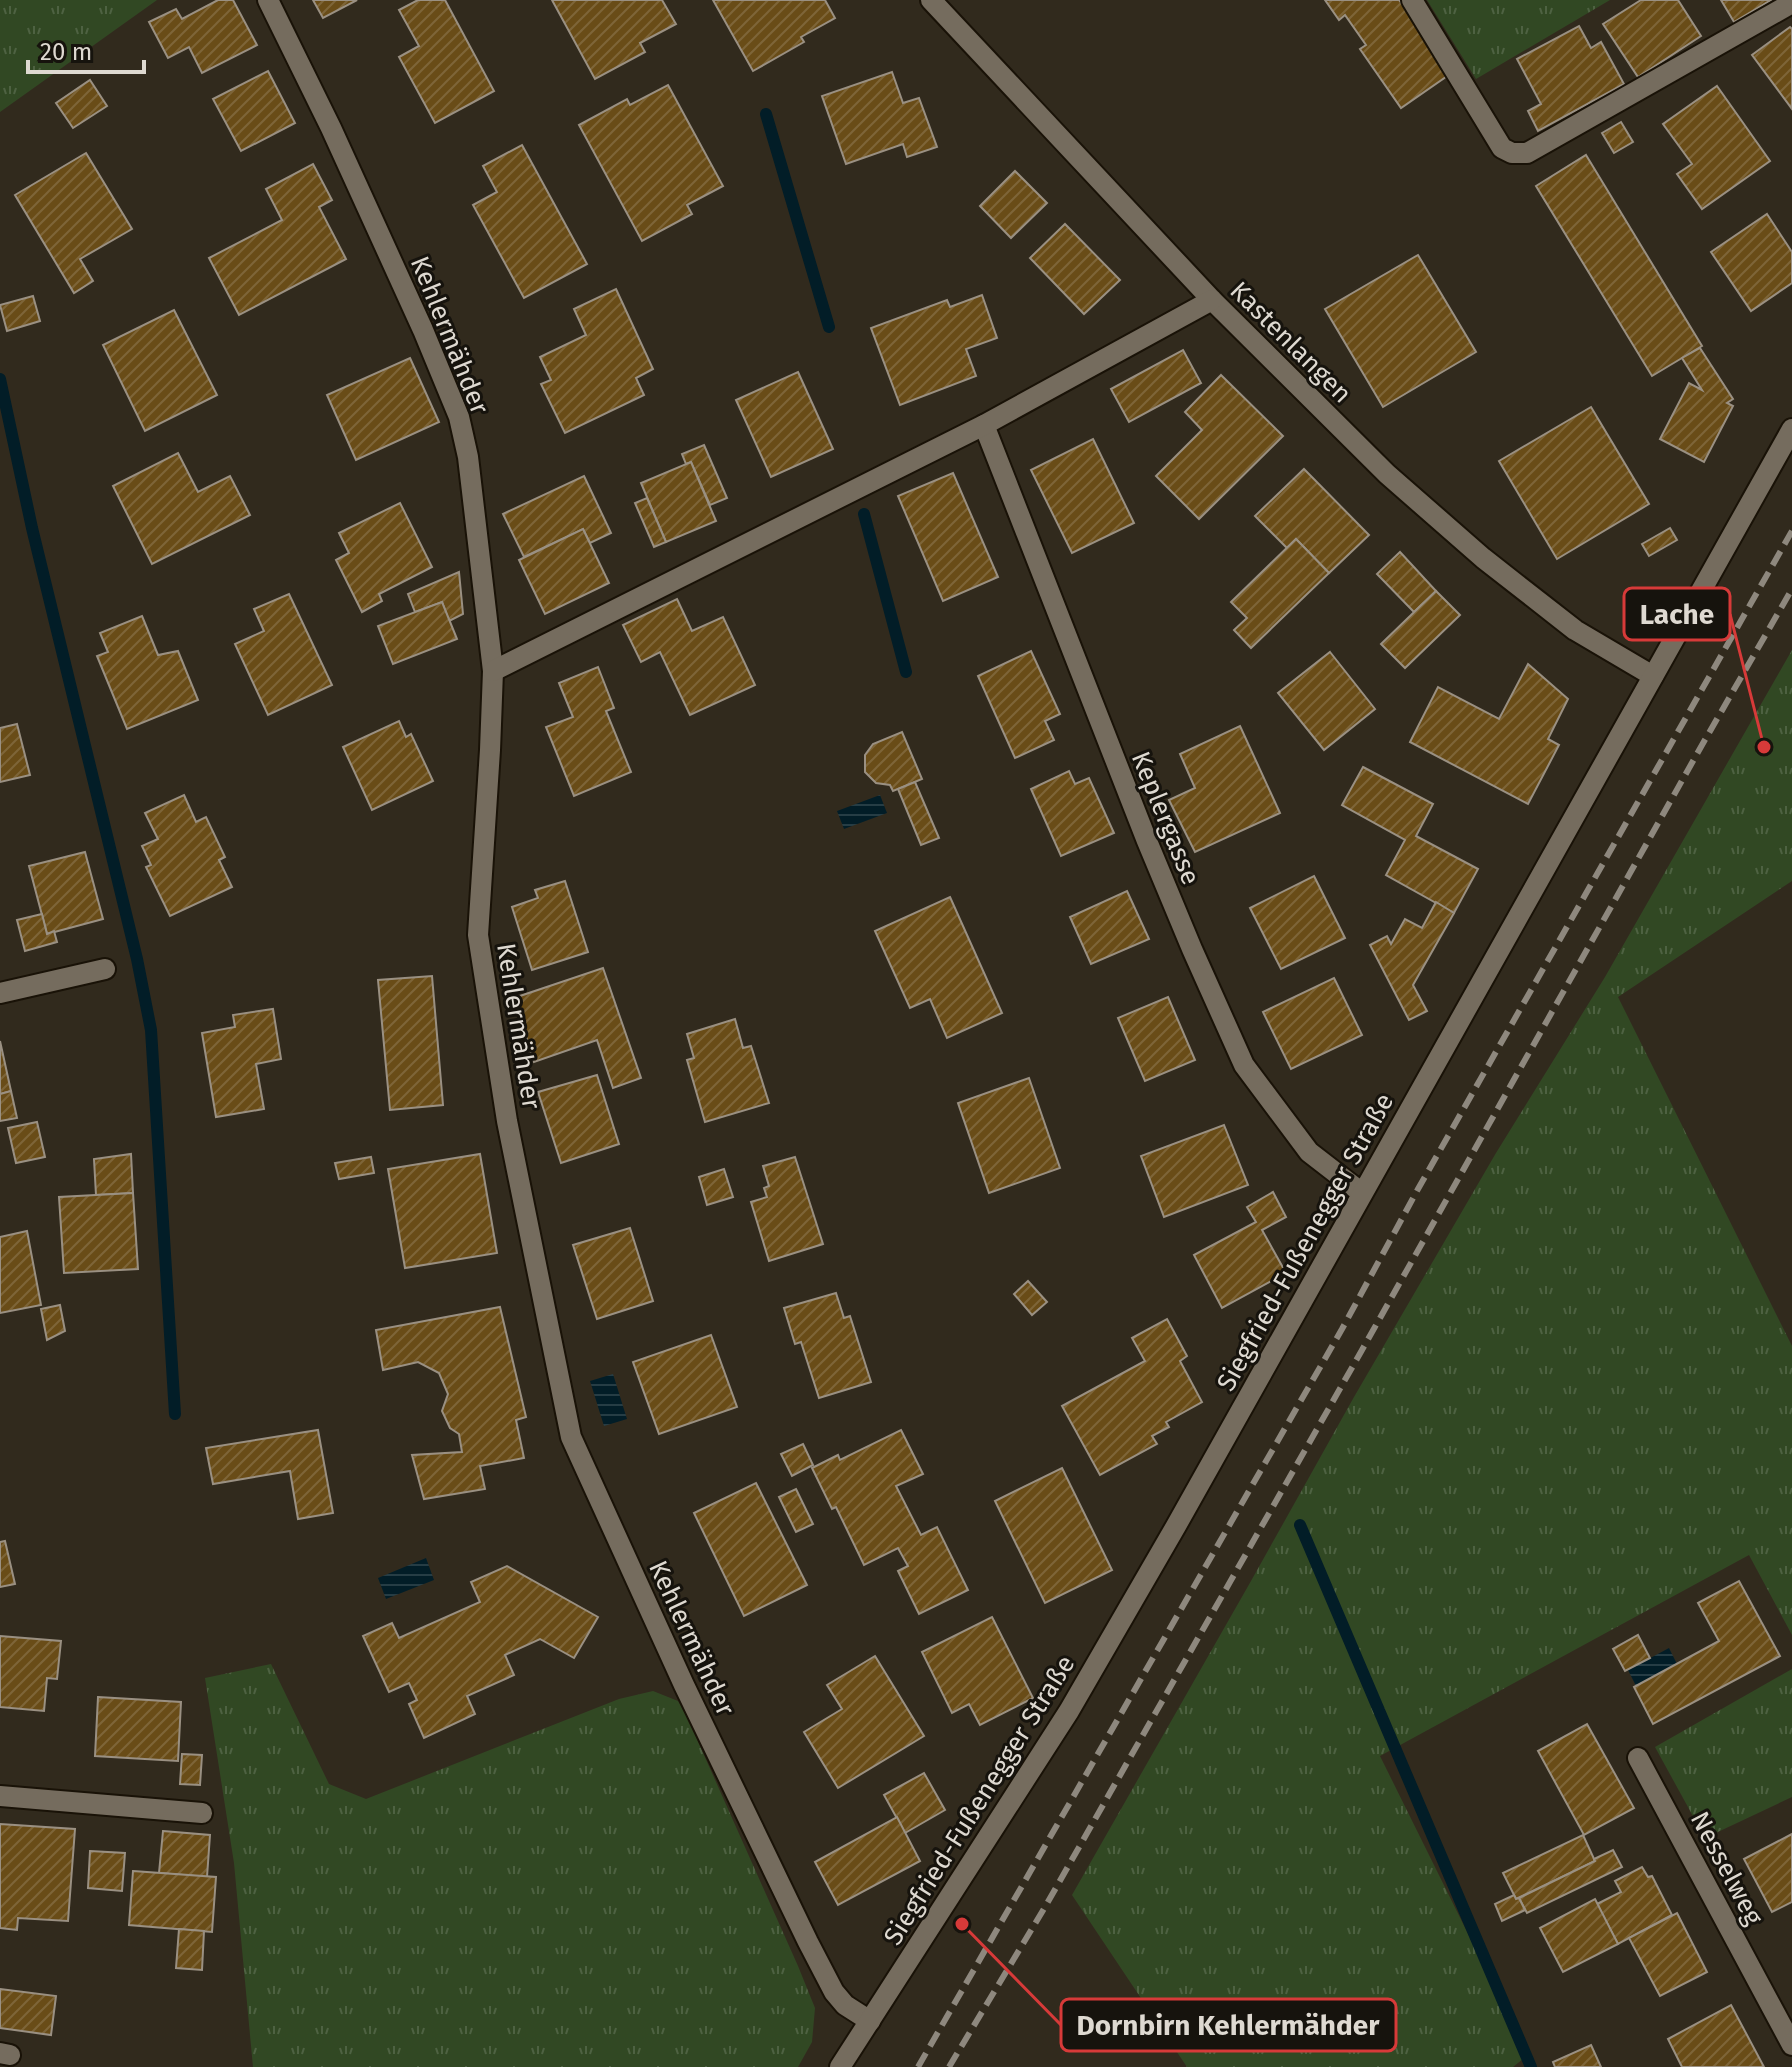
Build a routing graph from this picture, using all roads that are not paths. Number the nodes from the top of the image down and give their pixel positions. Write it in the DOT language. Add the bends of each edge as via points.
graph roads {
  1 [pos="268,0"];
  2 [pos="931,0"];
  3 [pos="1412,0"];
  4 [pos="1792,3"];
  5 [pos="1212,300"];
  6 [pos="984,425"];
  7 [pos="1792,429"];
  8 [pos="493,671"];
  9 [pos="1653,676"];
  10 [pos="105,969"];
  11 [pos="0,993"];
  12 [pos="1362,1193"];
  13 [pos="1638,1758"];
  14 [pos="0,1796"];
  15 [pos="202,1813"];
  16 [pos="870,2021"];
  17 [pos="1792,2045"];
  18 [pos="840,2067"];
  1 -- 8 [label="street, Kehlermähder" via="384,242 459,417"];
  2 -- 5 [label="street, Kastenlangen"];
  3 -- 4 [label="street" via="1502,148 1512,153 1527,153"];
  5 -- 6 [label="street"];
  5 -- 9 [label="street, Kastenlangen" via="1387,474 1483,558 1575,630"];
  6 -- 8 [label="street"];
  6 -- 12 [label="street, Keplergasse" via="1147,841 1244,1065 1309,1152"];
  7 -- 9 [label="street, Siegfried-Fußenegger Straße"];
  8 -- 16 [label="street, Kehlermähder" via="478,935 507,1121 571,1437 808,1942 834,1992"];
  9 -- 12 [label="street, Siegfried-Fußenegger Straße"];
  10 -- 11 [label="street"];
  12 -- 16 [label="street, Siegfried-Fußenegger Straße" via="1069,1711"];
  13 -- 17 [label="street, Nesselweg"];
  14 -- 15 [label="street"];
  16 -- 18 [label="street, Siegfried-Fußenegger Straße"];
}
